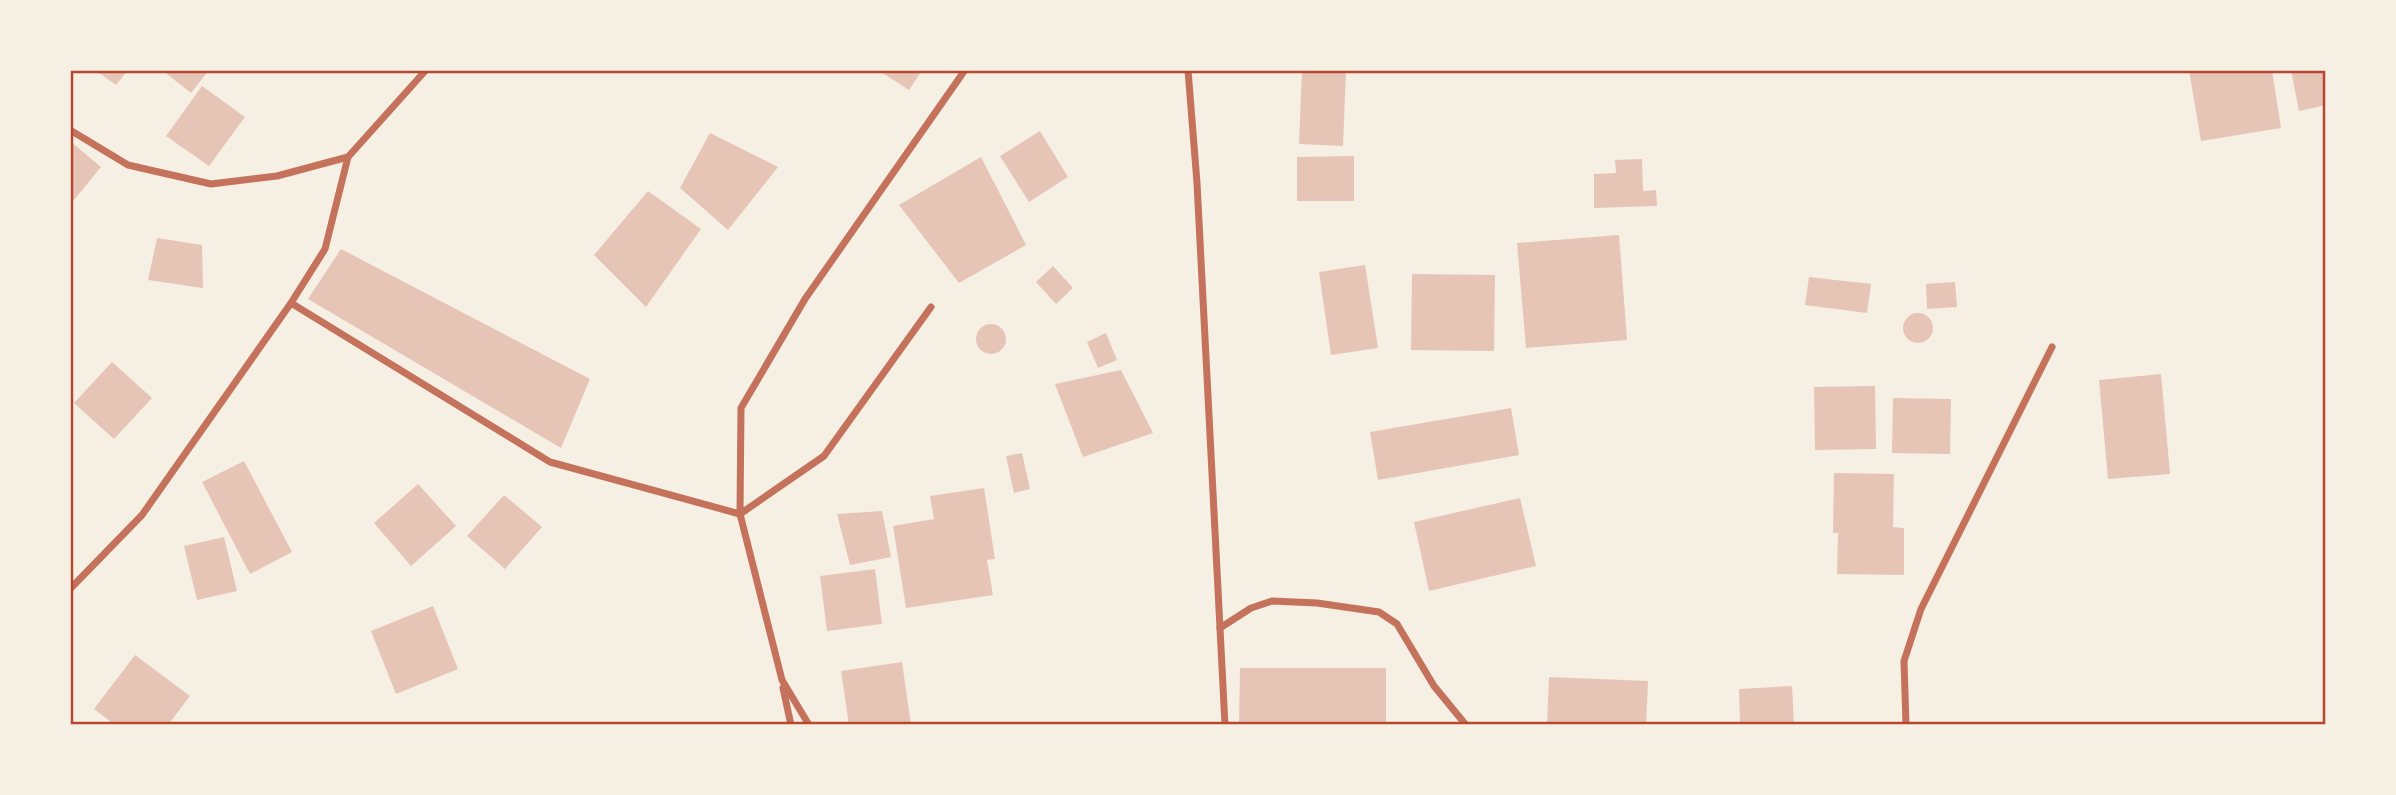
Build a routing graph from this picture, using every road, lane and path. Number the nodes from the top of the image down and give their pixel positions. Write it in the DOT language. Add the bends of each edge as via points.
graph roads {
  1 [pos="426,70"];
  2 [pos="965,70"];
  3 [pos="1188,70"];
  4 [pos="70,130"];
  5 [pos="348,157"];
  6 [pos="291,303"];
  7 [pos="931,307"];
  8 [pos="2052,347"];
  9 [pos="740,513"];
  10 [pos="70,589"];
  11 [pos="1220,628"];
  12 [pos="782,680"];
  13 [pos="787,708"];
  14 [pos="785,725"];
  15 [pos="791,725"];
  16 [pos="809,725"];
  17 [pos="1225,725"];
  18 [pos="1466,725"];
  19 [pos="1906,725"];
  1 -- 5 [label="street"];
  2 -- 9 [label="street" via="805,299 741,408"];
  3 -- 11 [label="street"];
  4 -- 5 [label="street" via="128,165 211,184 277,176"];
  5 -- 6 [label="street" via="325,248"];
  6 -- 9 [label="street" via="550,462"];
  6 -- 10 [label="street" via="142,515"];
  7 -- 9 [label="street" via="824,456"];
  8 -- 19 [label="street" via="1921,610 1904,661"];
  9 -- 12 [label="street"];
  11 -- 17 [label="street"];
  11 -- 18 [label="street" via="1272,601 1380,612 1397,624 1434,686"];
  12 -- 13 [label="street"];
  12 -- 16 [label="street"];
  13 -- 14 [label="street"];
  13 -- 15 [label="street"];
}
